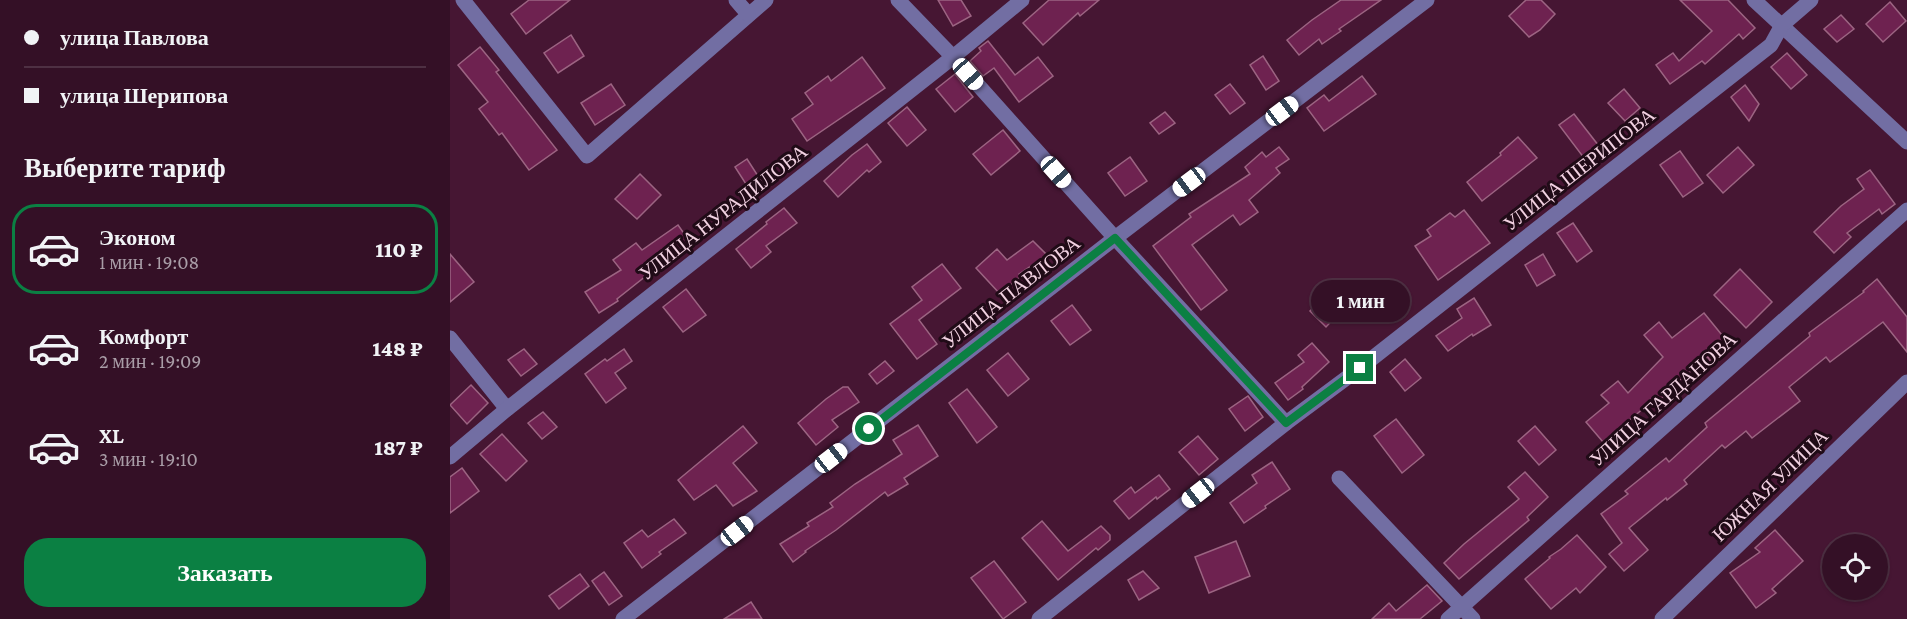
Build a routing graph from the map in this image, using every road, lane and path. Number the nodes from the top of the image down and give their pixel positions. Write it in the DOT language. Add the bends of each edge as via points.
graph roads {
  1 [pos="463,0"];
  2 [pos="736,0"];
  3 [pos="766,0"];
  4 [pos="898,0"];
  5 [pos="1022,0"];
  6 [pos="1427,0"];
  7 [pos="1754,0"];
  8 [pos="1811,0"];
  9 [pos="748,14"];
  10 [pos="1782,25"];
  11 [pos="953,57"];
  12 [pos="1907,142"];
  13 [pos="1907,210"];
  14 [pos="1115,238"];
  15 [pos="450,338"];
  16 [pos="1907,382"];
  17 [pos="507,409"];
  18 [pos="1286,423"];
  19 [pos="450,457"];
  20 [pos="1339,478"];
  21 [pos="1461,607"];
  22 [pos="623,619"];
  23 [pos="1039,619"];
  24 [pos="1448,619"];
  25 [pos="1473,619"];
  26 [pos="1662,619"];
  1 -- 9 [label="street" via="587,156"];
  2 -- 9 [label="street"];
  3 -- 9 [label="street"];
  4 -- 11 [label="street"];
  5 -- 11 [label="street, УЛИЦА НУРАДИЛОВА"];
  6 -- 14 [label="street, УЛИЦА ПАВЛОВА"];
  7 -- 10 [label="street"];
  8 -- 10 [label="street, УЛИЦА ШЕРИПОВА"];
  10 -- 12 [label="street"];
  10 -- 18 [label="street, УЛИЦА ШЕРИПОВА" via="1771,45"];
  11 -- 14 [label="street"];
  11 -- 17 [label="street, УЛИЦА НУРАДИЛОВА"];
  13 -- 21 [label="street, УЛИЦА ГАРДАНОВА"];
  14 -- 18 [label="street"];
  14 -- 22 [label="street, УЛИЦА ПАВЛОВА"];
  15 -- 17 [label="street"];
  16 -- 26 [label="street, ЮЖНАЯ УЛИЦА"];
  17 -- 19 [label="street, УЛИЦА НУРАДИЛОВА"];
  18 -- 23 [label="street, УЛИЦА ШЕРИПОВА"];
  20 -- 21 [label="street"];
  21 -- 24 [label="street, УЛИЦА ГАРДАНОВА"];
  21 -- 25 [label="street"];
}
